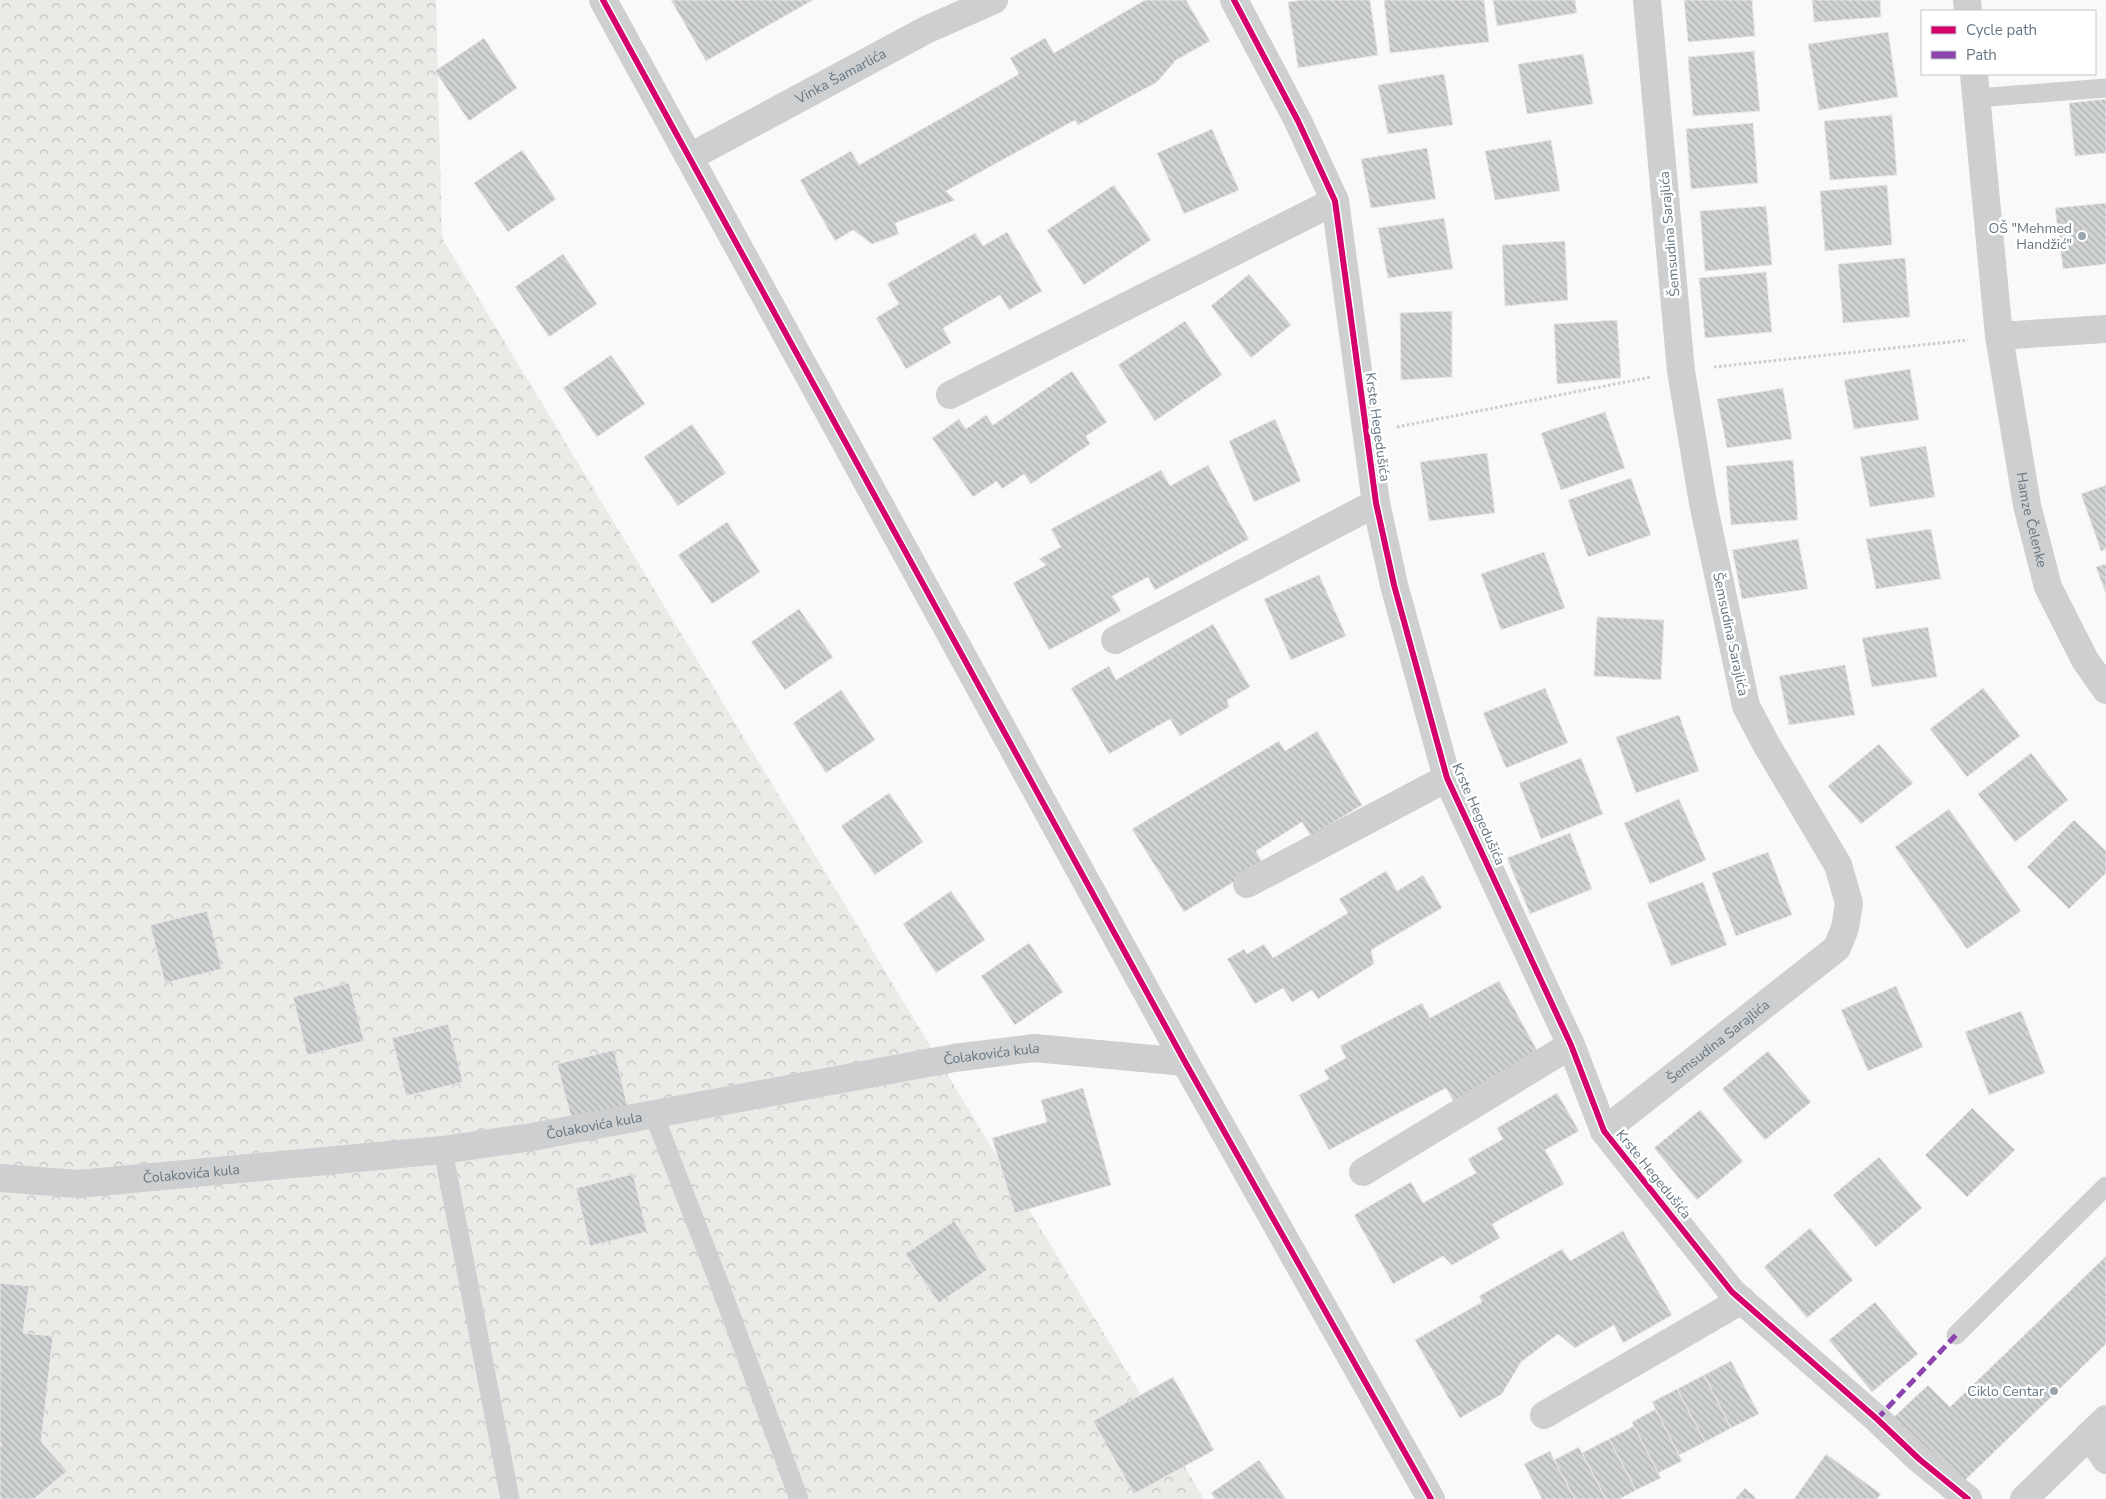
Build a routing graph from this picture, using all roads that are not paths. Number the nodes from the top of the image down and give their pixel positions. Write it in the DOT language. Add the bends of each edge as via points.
graph roads {
  1 [pos="602,0"];
  2 [pos="994,0"];
  3 [pos="1234,0"];
  4 [pos="1647,0"];
  5 [pos="1975,86"];
  6 [pos="2106,88"];
  7 [pos="690,157"];
  8 [pos="1335,201"];
  9 [pos="2106,329"];
  10 [pos="1999,336"];
  11 [pos="950,395"];
  12 [pos="1376,503"];
  13 [pos="1115,640"];
  14 [pos="2106,690"];
  15 [pos="1447,778"];
  16 [pos="1247,884"];
  17 [pos="1571,1045"];
  18 [pos="1185,1062"];
  19 [pos="654,1114"];
  20 [pos="1604,1131"];
  21 [pos="443,1150"];
  22 [pos="1362,1172"];
  23 [pos="0,1178"];
  24 [pos="2106,1186"];
  25 [pos="1742,1300"];
  26 [pos="1956,1335"];
  27 [pos="1544,1415"];
  28 [pos="2098,1427"];
  29 [pos="2106,1460"];
  30 [pos="510,1499"];
  31 [pos="799,1499"];
  32 [pos="1431,1499"];
  33 [pos="1968,1499"];
  34 [pos="2024,1499"];
  1 -- 7 [label="street"];
  2 -- 7 [label="street, Vinka Šamarlića" via="926,30"];
  3 -- 8 [label="street, Krste Hegedušića" via="1298,121"];
  4 -- 20 [label="street, Šemsudina Sarajlića" via="1681,371 1703,503 1746,706 1838,865 1849,903 1845,928 1837,948"];
  5 -- 6 [label="lane"];
  5 -- 10 [label="street, Hamze Čelenke"];
  7 -- 18 [label="street"];
  8 -- 11 [label="street"];
  8 -- 12 [label="street, Krste Hegedušića"];
  9 -- 10 [label="street"];
  10 -- 14 [label="street, Hamze Čelenke" via="2027,505 2048,587 2085,660"];
  12 -- 13 [label="street"];
  12 -- 15 [label="street, Krste Hegedušića" via="1394,585"];
  15 -- 16 [label="street"];
  15 -- 17 [label="street, Krste Hegedušića"];
  17 -- 20 [label="street, Krste Hegedušića"];
  17 -- 22 [label="street"];
  18 -- 19 [label="street, Čolakovića kula" via="1034,1048 954,1058"];
  18 -- 32 [label="street"];
  19 -- 21 [label="street, Čolakovića kula"];
  19 -- 31 [label="lane"];
  20 -- 25 [label="street, Krste Hegedušića" via="1732,1292"];
  21 -- 23 [label="street, Čolakovića kula" via="78,1184"];
  21 -- 30 [label="lane"];
  24 -- 26 [label="lane"];
  25 -- 27 [label="street"];
  25 -- 33 [label="street, Krste Hegedušića"];
  28 -- 29 [label="street"];
  28 -- 34 [label="street"];
}
